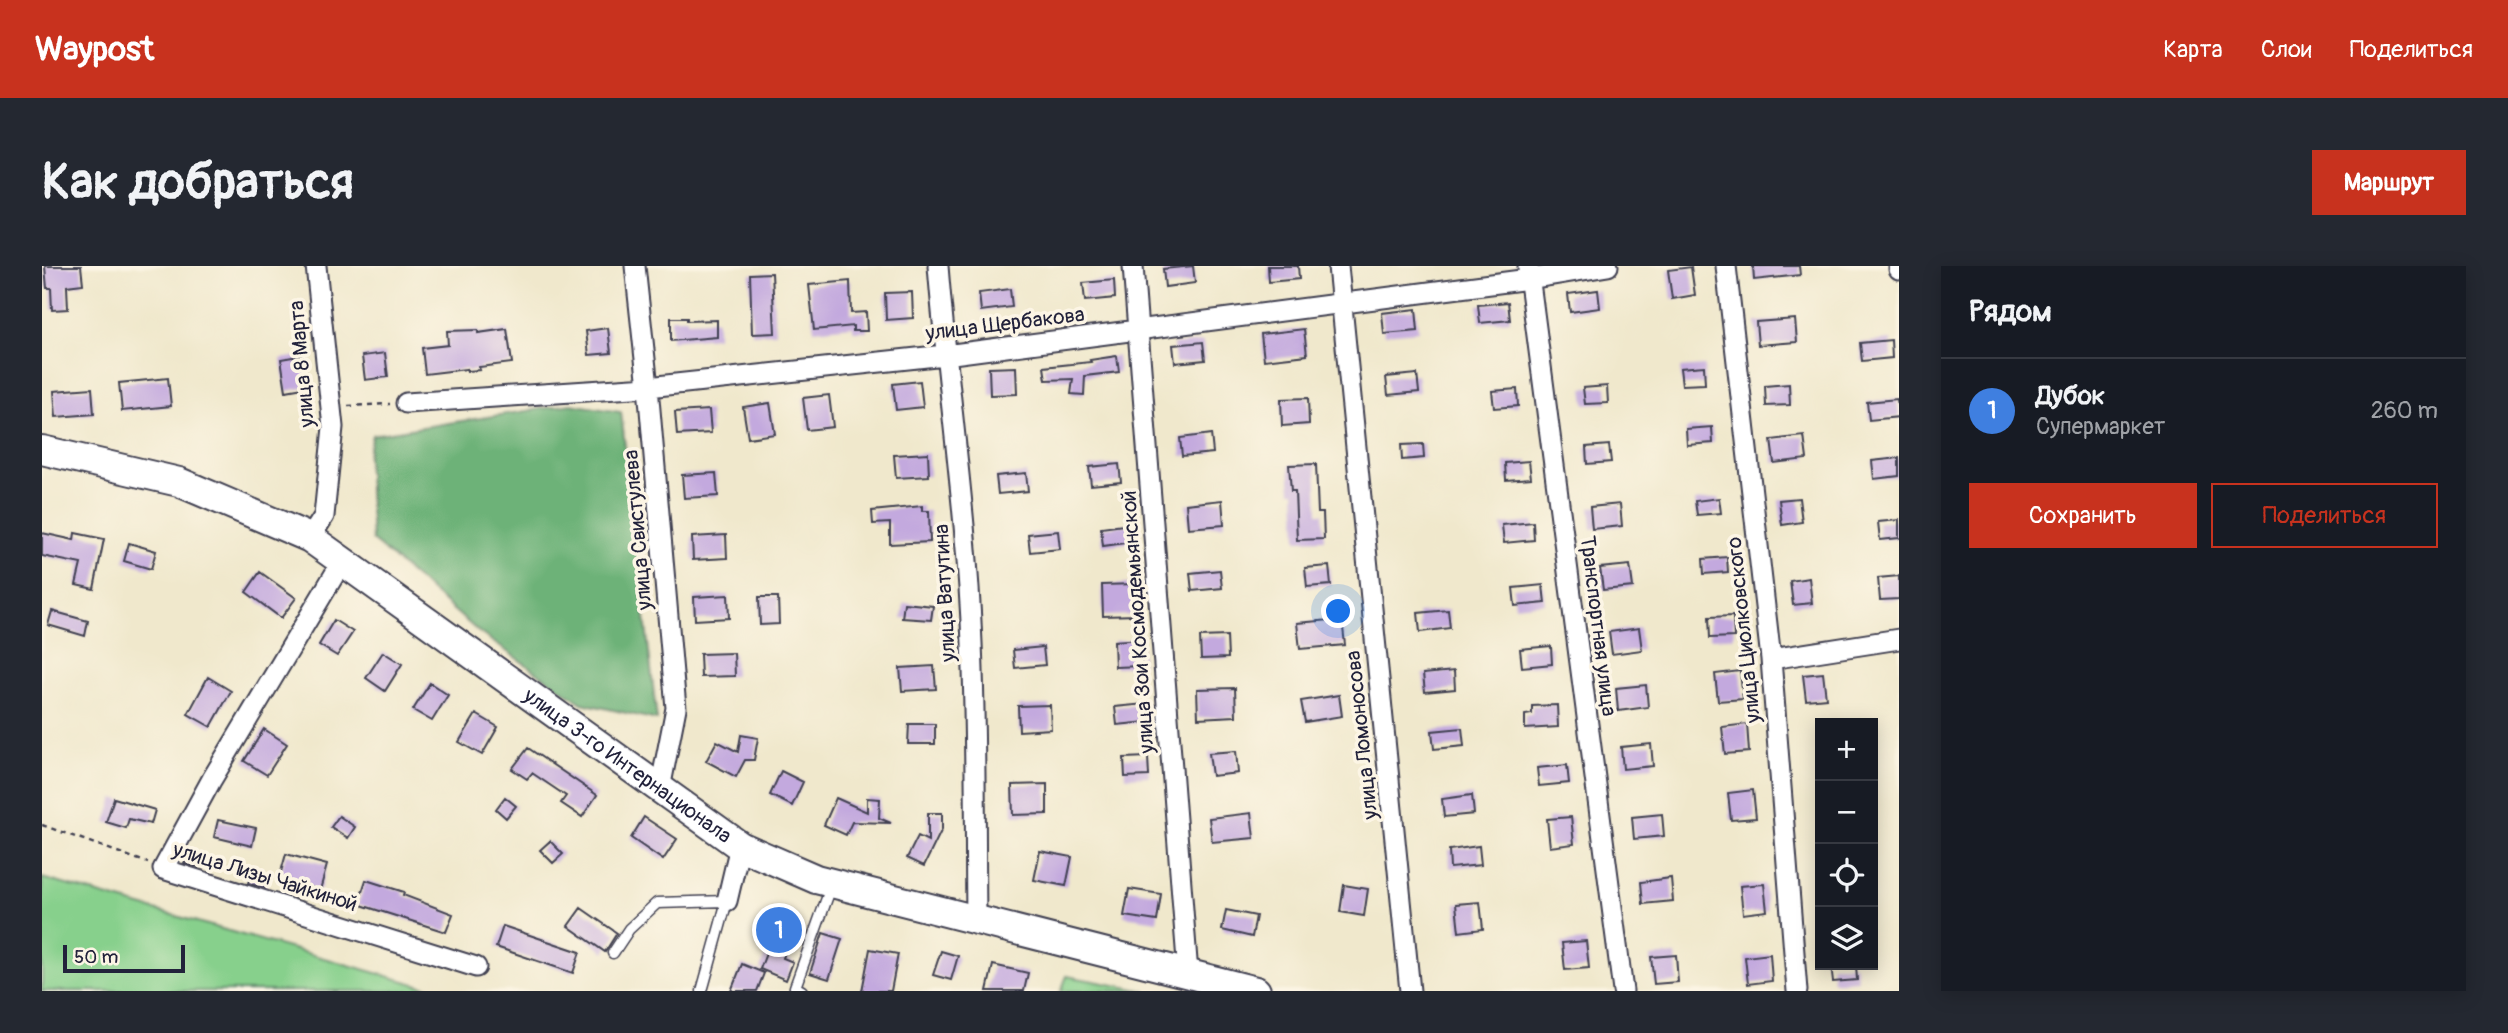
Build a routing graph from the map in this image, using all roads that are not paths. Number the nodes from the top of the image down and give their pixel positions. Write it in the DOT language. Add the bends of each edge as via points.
graph roads {
  1 [pos="316,266"];
  2 [pos="635,266"];
  3 [pos="938,266"];
  4 [pos="1133,266"];
  5 [pos="1338,266"];
  6 [pos="1608,266"];
  7 [pos="1726,266"];
  8 [pos="1529,272"];
  9 [pos="1342,303"];
  10 [pos="1138,330"];
  11 [pos="945,355"];
  12 [pos="648,387"];
  13 [pos="406,402"];
  14 [pos="42,450"];
  15 [pos="310,538"];
  16 [pos="342,562"];
  17 [pos="1899,639"];
  18 [pos="1771,659"];
  19 [pos="660,789"];
  20 [pos="740,846"];
  21 [pos="832,883"];
  22 [pos="727,901"];
  23 [pos="976,919"];
  24 [pos="614,953"];
  25 [pos="476,967"];
  26 [pos="1188,974"];
  27 [pos="702,991"];
  28 [pos="802,991"];
  29 [pos="1256,991"];
  30 [pos="1410,991"];
  31 [pos="1623,991"];
  32 [pos="1797,991"];
  1 -- 15 [label="street, улица 8 Марта" via="332,427 324,516"];
  2 -- 12 [label="street, улица Свистулева"];
  3 -- 11 [label="street, улица Ватутина"];
  4 -- 10 [label="street, улица Зои Космодемьянской"];
  5 -- 9 [label="street, улица Ломоносова"];
  6 -- 8 [label="street, улица Щербакова"];
  7 -- 18 [label="street, улица Циолковского"];
  8 -- 9 [label="street, улица Щербакова"];
  8 -- 31 [label="street, Транспортная улица"];
  9 -- 10 [label="street, улица Щербакова"];
  9 -- 30 [label="street, улица Ломоносова"];
  10 -- 11 [label="street, улица Щербакова"];
  10 -- 26 [label="street, улица Зои Космодемьянской"];
  11 -- 12 [label="street, улица Щербакова"];
  11 -- 23 [label="street, улица Ватутина" via="963,501 971,629"];
  12 -- 13 [label="street, улица Щербакова"];
  12 -- 19 [label="street, улица Свистулева" via="676,708"];
  14 -- 15 [label="main road, улица 3-го Интернационала" via="179,482"];
  15 -- 16 [label="main road, улица 3-го Интернационала"];
  16 -- 19 [label="main road, улица 3-го Интернационала"];
  16 -- 25 [label="street, улица Лизы Чайкиной" via="163,869"];
  17 -- 18 [label="street"];
  18 -- 32 [label="street, улица Циолковского"];
  19 -- 20 [label="main road, улица 3-го Интернационала"];
  20 -- 21 [label="main road, улица 3-го Интернационала"];
  20 -- 22 [label="street"];
  21 -- 23 [label="main road, улица 3-го Интернационала"];
  21 -- 28 [label="lane" via="795,987"];
  22 -- 24 [label="lane" via="657,903 629,929"];
  22 -- 27 [label="lane"];
  23 -- 26 [label="main road, улица 3-го Интернационала"];
  26 -- 29 [label="main road, улица 3-го Интернационала"];
}
